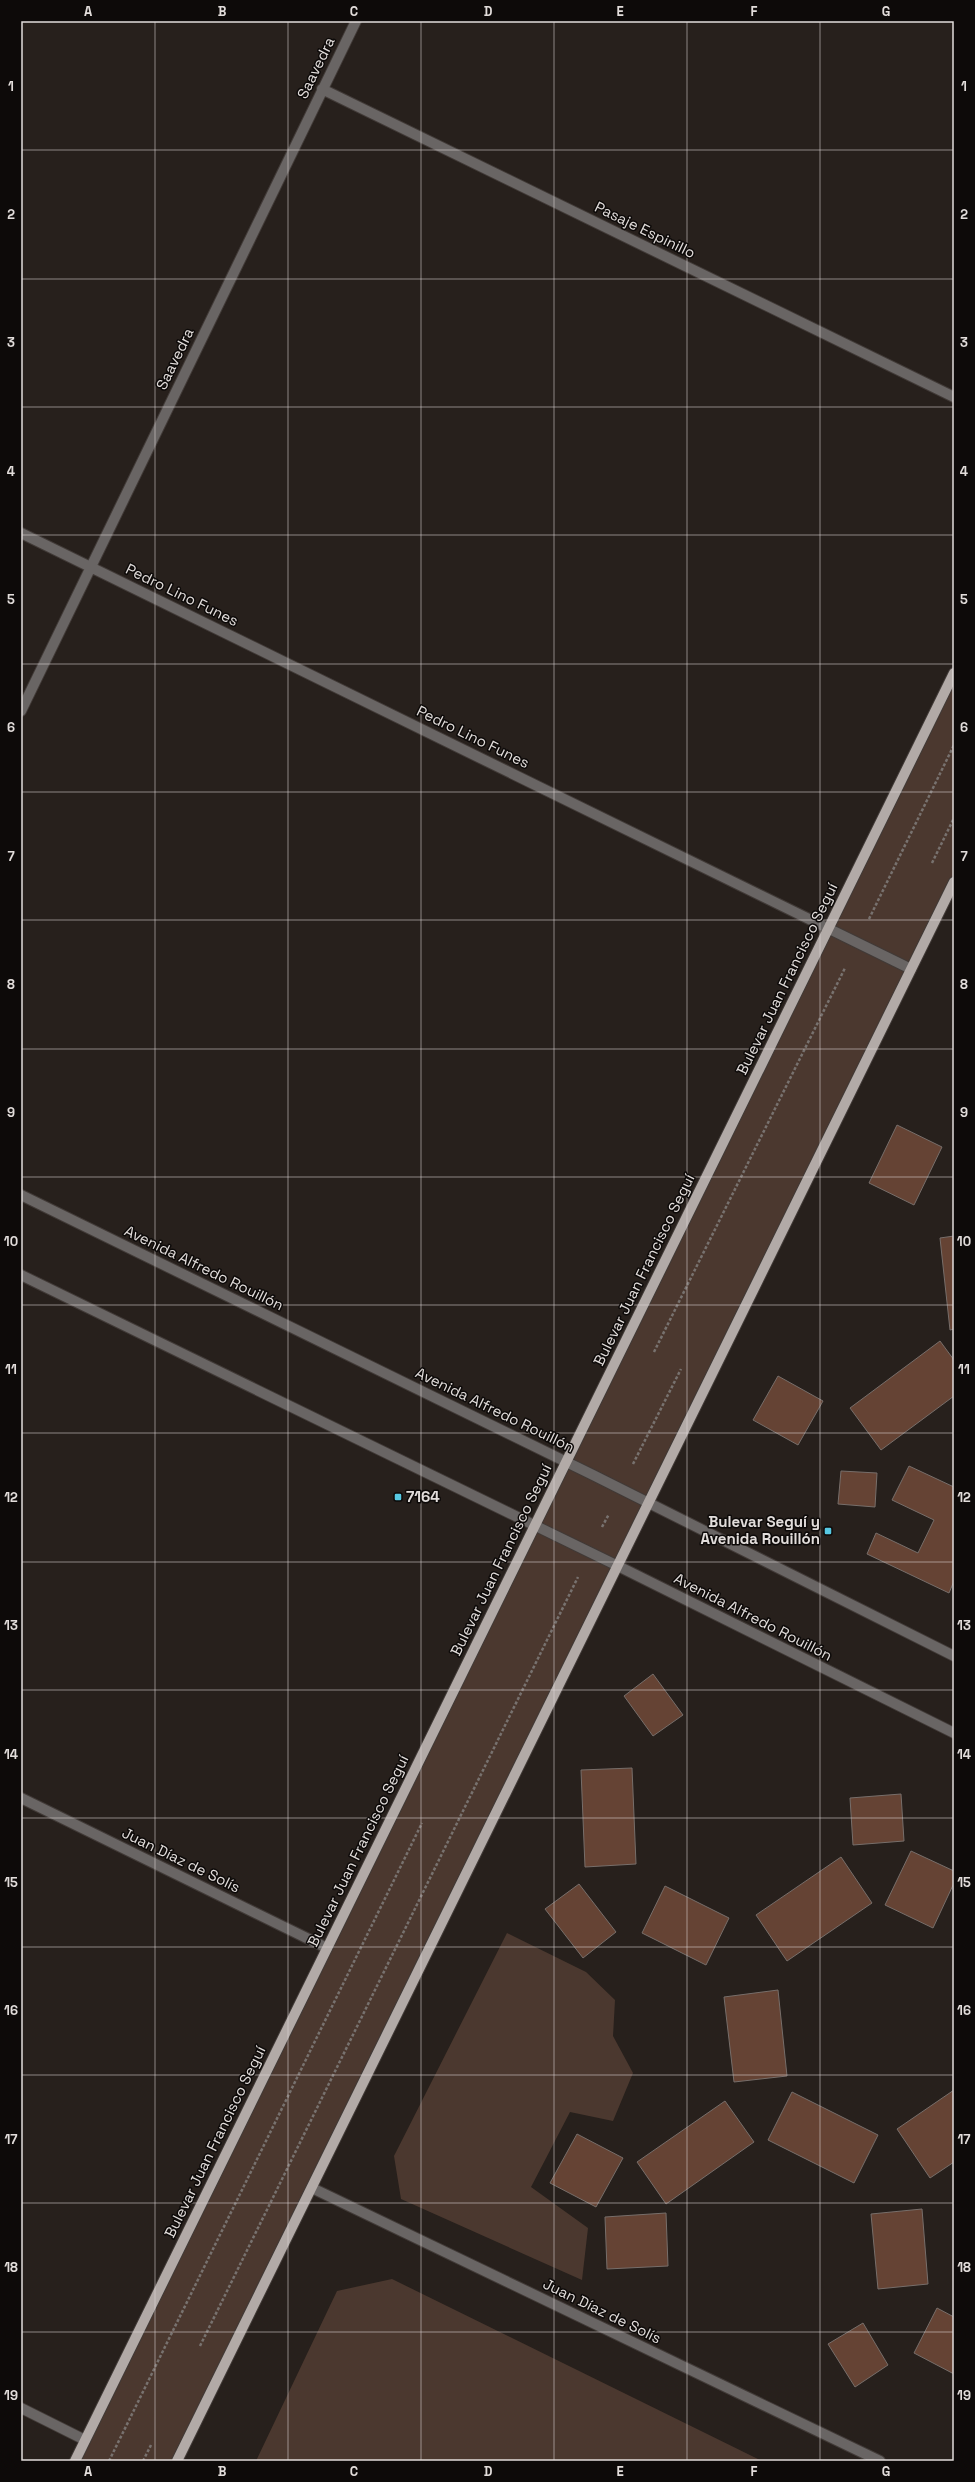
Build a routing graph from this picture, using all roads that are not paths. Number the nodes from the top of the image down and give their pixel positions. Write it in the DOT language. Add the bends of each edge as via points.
graph roads {
  1 [pos="356,21"];
  2 [pos="322,89"];
  3 [pos="954,397"];
  4 [pos="21,533"];
  5 [pos="91,567"];
  6 [pos="954,673"];
  7 [pos="21,711"];
  8 [pos="954,882"];
  9 [pos="829,928"];
  10 [pos="911,969"];
  11 [pos="21,1196"];
  12 [pos="21,1275"];
  13 [pos="566,1462"];
  14 [pos="648,1502"];
  15 [pos="535,1526"];
  16 [pos="618,1566"];
  17 [pos="954,1656"];
  18 [pos="954,1733"];
  19 [pos="21,1798"];
  20 [pos="327,1948"];
  21 [pos="312,2188"];
  22 [pos="21,2408"];
  23 [pos="85,2440"];
  24 [pos="75,2461"];
  25 [pos="177,2461"];
  26 [pos="880,2461"];
  1 -- 2 [label="street, Saavedra"];
  2 -- 3 [label="street, Pasaje Espinillo"];
  2 -- 5 [label="street, Saavedra"];
  4 -- 5 [label="street, Pedro Lino Funes"];
  5 -- 7 [label="street, Saavedra"];
  5 -- 9 [label="street, Pedro Lino Funes"];
  6 -- 9 [label="main road, Bulevar Juan Francisco Seguí"];
  8 -- 10 [label="main road"];
  9 -- 10 [label="street, Pedro Lino Funes"];
  9 -- 13 [label="main road, Bulevar Juan Francisco Seguí"];
  10 -- 14 [label="main road"];
  11 -- 13 [label="street, Avenida Alfredo Rouillón"];
  12 -- 15 [label="street, Avenida Alfredo Rouillón"];
  13 -- 14 [label="street, Avenida Alfredo Rouillón"];
  13 -- 15 [label="main road, Bulevar Juan Francisco Seguí"];
  14 -- 16 [label="main road"];
  14 -- 17 [label="street, Avenida Alfredo Rouillón"];
  15 -- 16 [label="street, Avenida Alfredo Rouillón"];
  15 -- 20 [label="main road, Bulevar Juan Francisco Seguí"];
  16 -- 18 [label="street, Avenida Alfredo Rouillón"];
  16 -- 21 [label="main road"];
  19 -- 20 [label="street, Juan Díaz de Solís"];
  20 -- 23 [label="main road, Bulevar Juan Francisco Seguí"];
  21 -- 25 [label="main road"];
  21 -- 26 [label="street, Juan Díaz de Solís"];
  22 -- 23 [label="street"];
  23 -- 24 [label="main road, Bulevar Juan Francisco Seguí"];
}
